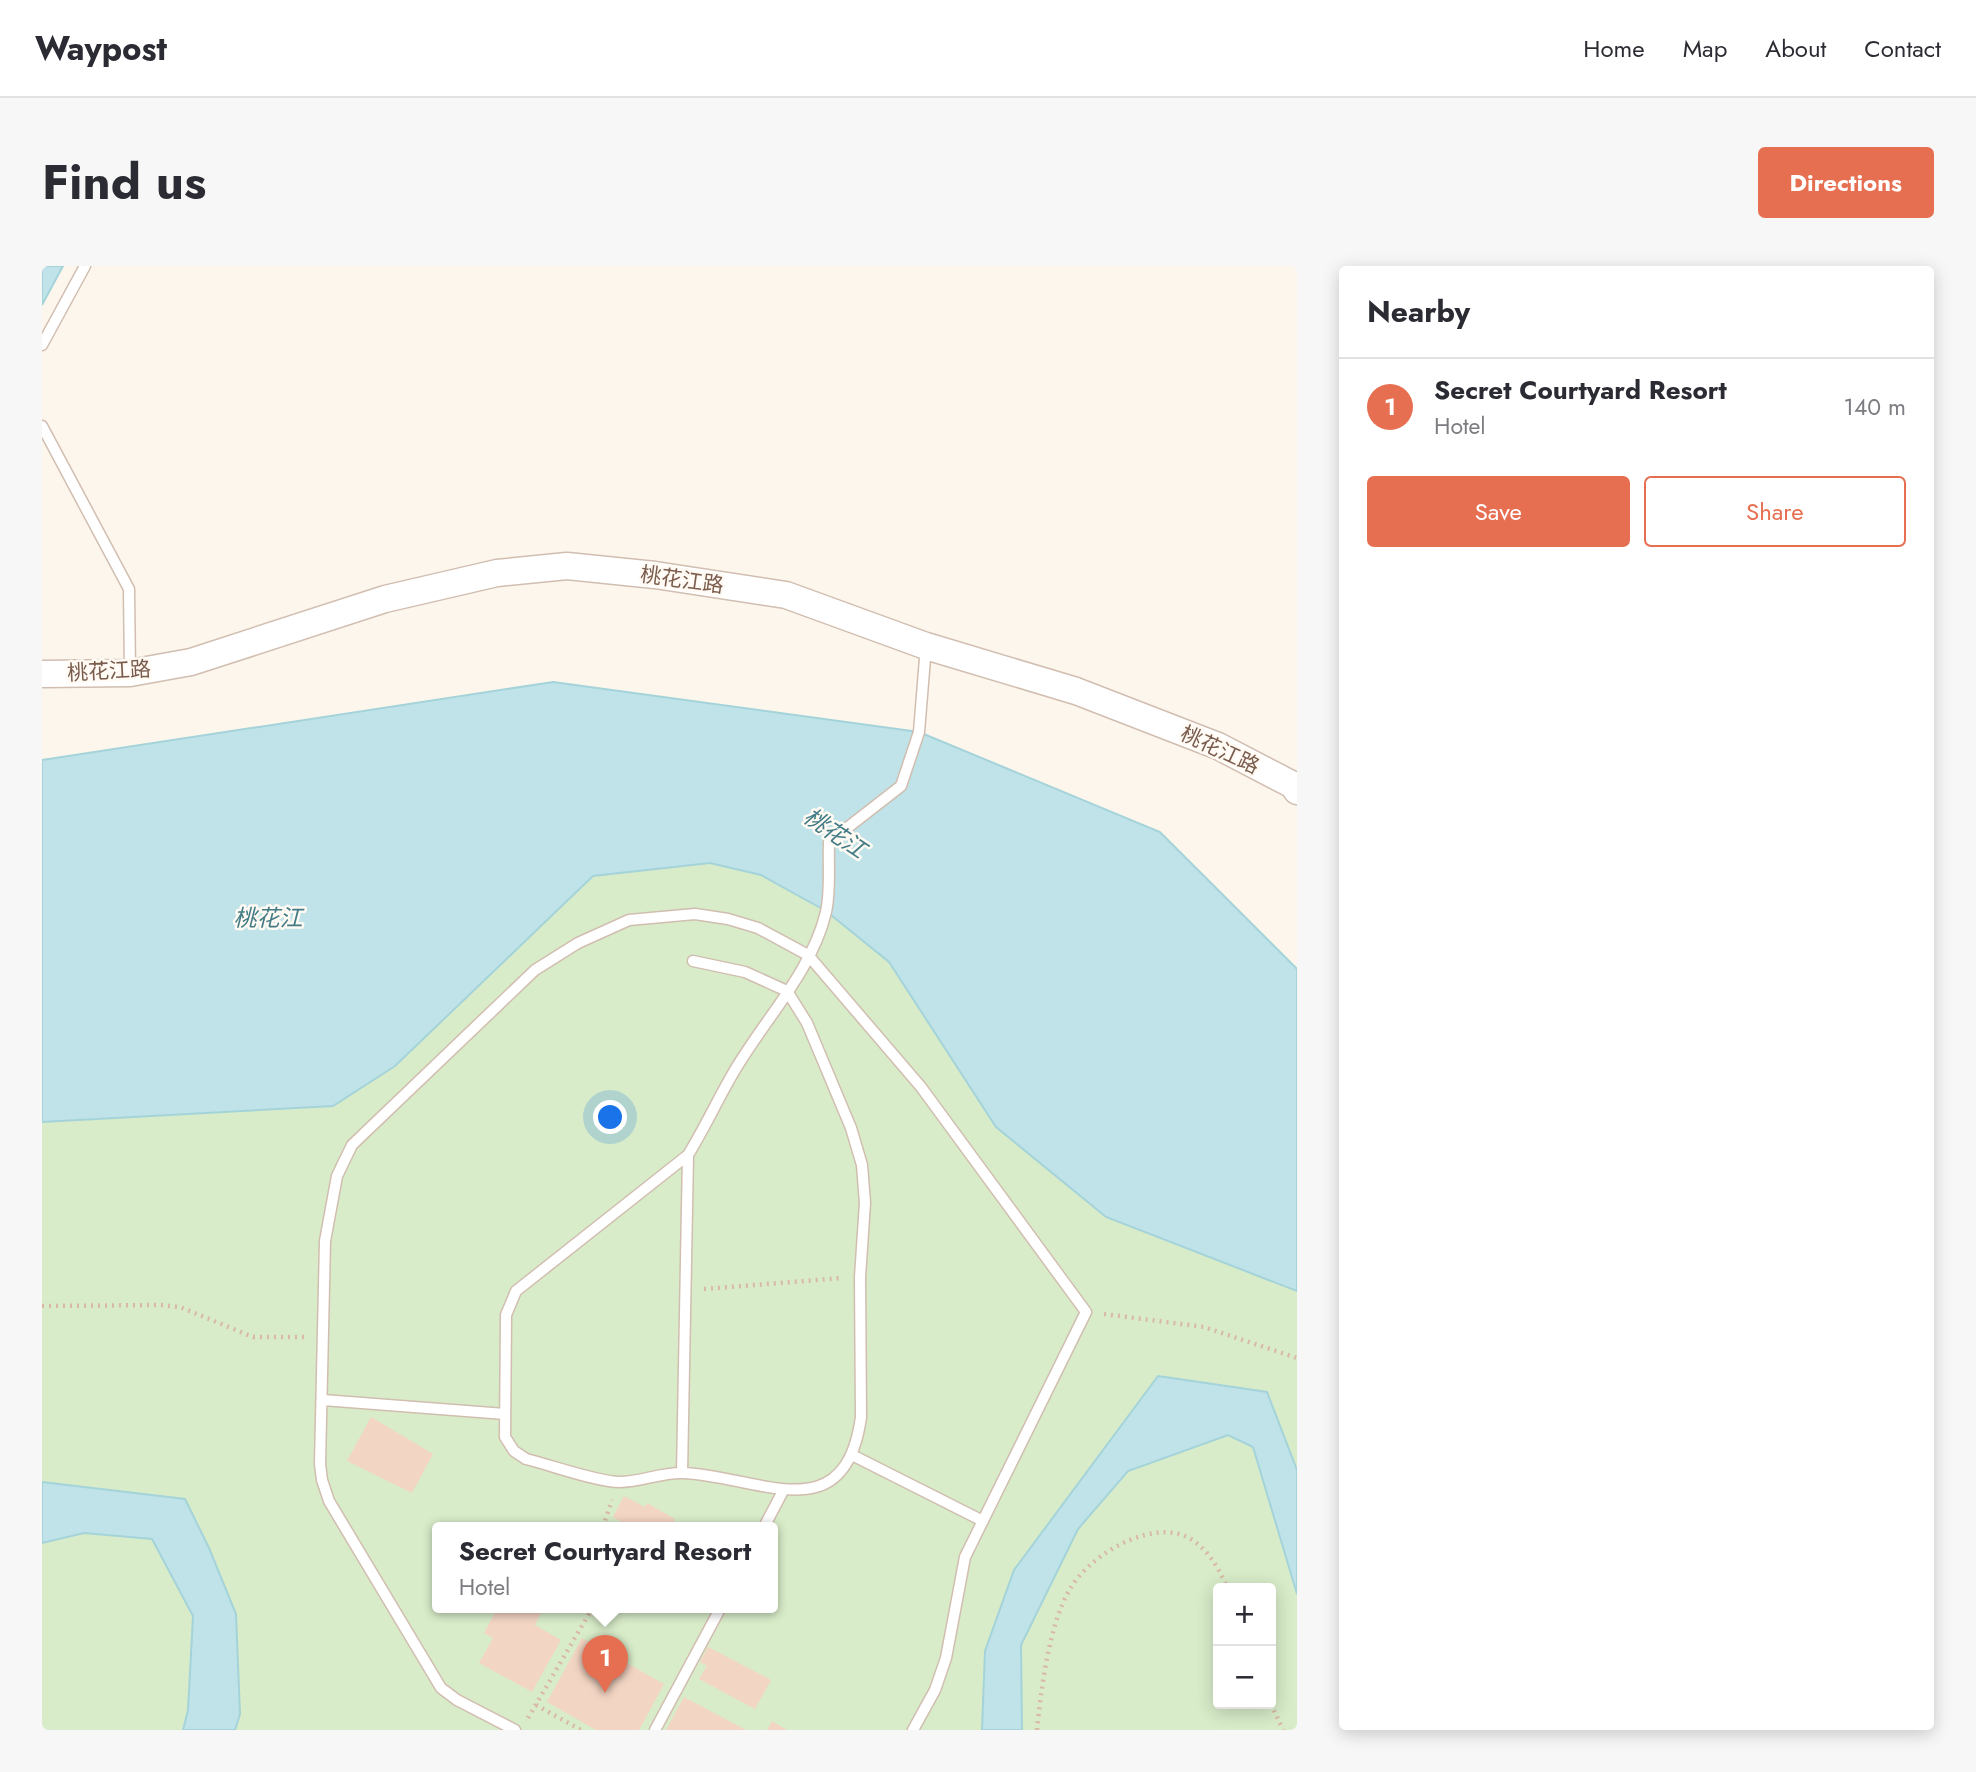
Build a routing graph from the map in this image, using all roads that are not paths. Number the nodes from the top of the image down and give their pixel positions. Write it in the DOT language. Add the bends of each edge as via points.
graph roads {
  1 [pos="85,266"];
  2 [pos="42,345"];
  3 [pos="42,426"];
  4 [pos="926,646"];
  5 [pos="130,673"];
  6 [pos="42,674"];
  7 [pos="1297,791"];
  8 [pos="808,955"];
  9 [pos="693,961"];
  10 [pos="787,991"];
  11 [pos="688,1155"];
  12 [pos="323,1400"];
  13 [pos="505,1414"];
  14 [pos="852,1455"];
  15 [pos="682,1473"];
  16 [pos="783,1491"];
  17 [pos="983,1521"];
  18 [pos="767,1522"];
  19 [pos="718,1613"];
  20 [pos="515,1730"];
  21 [pos="655,1730"];
  22 [pos="913,1730"];
  1 -- 2 [label="lane"];
  3 -- 5 [label="lane" via="129,589"];
  4 -- 5 [label="street, 桃花江路" via="786,595 568,566 497,573 385,599 191,662"];
  4 -- 7 [label="street, 桃花江路" via="1076,691 1218,746"];
  4 -- 8 [label="lane" via="919,732 901,786 829,842 826,911"];
  5 -- 6 [label="street, 桃花江路"];
  8 -- 10 [label="lane"];
  8 -- 12 [label="lane" via="758,928 695,914 629,920 578,943 535,970 352,1144 337,1176 327,1228 322,1277"];
  8 -- 17 [label="lane" via="921,1087 1086,1312"];
  9 -- 10 [label="lane" via="746,972"];
  10 -- 11 [label="lane" via="732,1074"];
  10 -- 14 [label="lane" via="807,1023 862,1166 863,1396"];
  11 -- 13 [label="lane" via="516,1291 506,1315"];
  11 -- 15 [label="lane"];
  12 -- 13 [label="lane"];
  12 -- 20 [label="lane" via="320,1464 329,1501 442,1688"];
  13 -- 15 [label="lane" via="505,1437 520,1456 618,1482"];
  14 -- 16 [label="lane" via="826,1484"];
  14 -- 17 [label="lane"];
  15 -- 16 [label="lane"];
  16 -- 18 [label="lane"];
  17 -- 22 [label="lane" via="965,1557 940,1676"];
  19 -- 21 [label="lane"];
}
